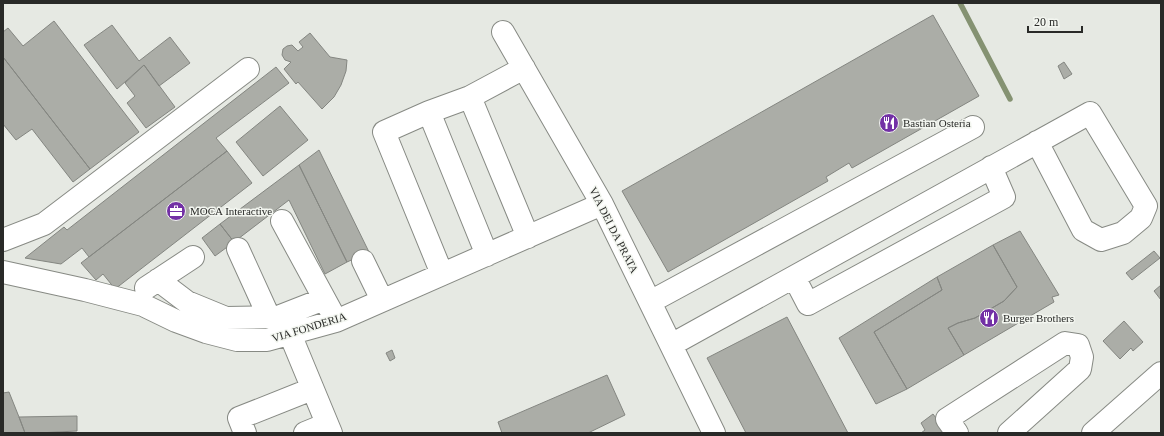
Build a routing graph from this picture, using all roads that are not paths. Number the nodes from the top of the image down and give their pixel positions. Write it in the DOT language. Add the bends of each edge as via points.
graph roads {
  1 [pos="503,32"];
  2 [pos="524,68"];
  3 [pos="248,69"];
  4 [pos="470,97"];
  5 [pos="429,112"];
  6 [pos="972,128"];
  7 [pos="1037,142"];
  8 [pos="992,167"];
  9 [pos="602,204"];
  10 [pos="282,220"];
  11 [pos="528,237"];
  12 [pos="3,240"];
  13 [pos="238,249"];
  14 [pos="487,254"];
  15 [pos="193,257"];
  16 [pos="363,261"];
  17 [pos="3,272"];
  18 [pos="442,274"];
  19 [pos="794,277"];
  20 [pos="158,280"];
  21 [pos="324,299"];
  22 [pos="382,300"];
  23 [pos="650,302"];
  24 [pos="136,303"];
  25 [pos="269,317"];
  26 [pos="336,321"];
  27 [pos="290,334"];
  28 [pos="671,345"];
  29 [pos="1161,373"];
  30 [pos="312,389"];
  31 [pos="329,428"];
  32 [pos="245,433"];
  33 [pos="305,433"];
  34 [pos="714,433"];
  35 [pos="957,433"];
  36 [pos="1009,433"];
  37 [pos="1093,433"];
  1 -- 2 [label="street, VIA DEI DA PRATA"];
  2 -- 4 [label="street"];
  2 -- 9 [label="street, VIA DEI DA PRATA"];
  3 -- 12 [label="street" via="44,224"];
  4 -- 5 [label="street"];
  4 -- 11 [label="street"];
  5 -- 14 [label="street"];
  5 -- 18 [label="street" via="384,132"];
  6 -- 23 [label="street"];
  7 -- 7 [label="street" via="1090,113 1146,206 1141,218 1123,233 1101,240 1083,230"];
  7 -- 8 [label="street"];
  8 -- 19 [label="street"];
  8 -- 19 [label="street" via="1004,197 808,304"];
  9 -- 11 [label="street, VIA FONDERIA"];
  9 -- 23 [label="street, VIA DEI DA PRATA"];
  10 -- 21 [label="street"];
  11 -- 14 [label="street, VIA FONDERIA"];
  13 -- 25 [label="street"];
  14 -- 18 [label="street, VIA FONDERIA"];
  15 -- 20 [label="street"];
  16 -- 22 [label="street"];
  17 -- 24 [label="street, VIA FONDERIA"];
  18 -- 22 [label="street, VIA FONDERIA"];
  19 -- 28 [label="street"];
  20 -- 24 [label="street" via="142,291"];
  20 -- 25 [label="street" via="187,302 226,318"];
  21 -- 25 [label="street" via="278,317"];
  21 -- 26 [label="street"];
  22 -- 26 [label="street, VIA FONDERIA"];
  23 -- 28 [label="street, VIA DEI DA PRATA"];
  24 -- 27 [label="street, VIA FONDERIA" via="206,332 237,340 267,340"];
  26 -- 27 [label="street, VIA FONDERIA"];
  27 -- 30 [label="street"];
  28 -- 34 [label="street, VIA DEI DA PRATA"];
  29 -- 37 [label="street"];
  30 -- 31 [label="street"];
  30 -- 32 [label="street" via="239,418"];
  31 -- 33 [label="street"];
  35 -- 36 [label="street" via="947,420 1065,343 1078,344 1082,357 1080,369"];
}
